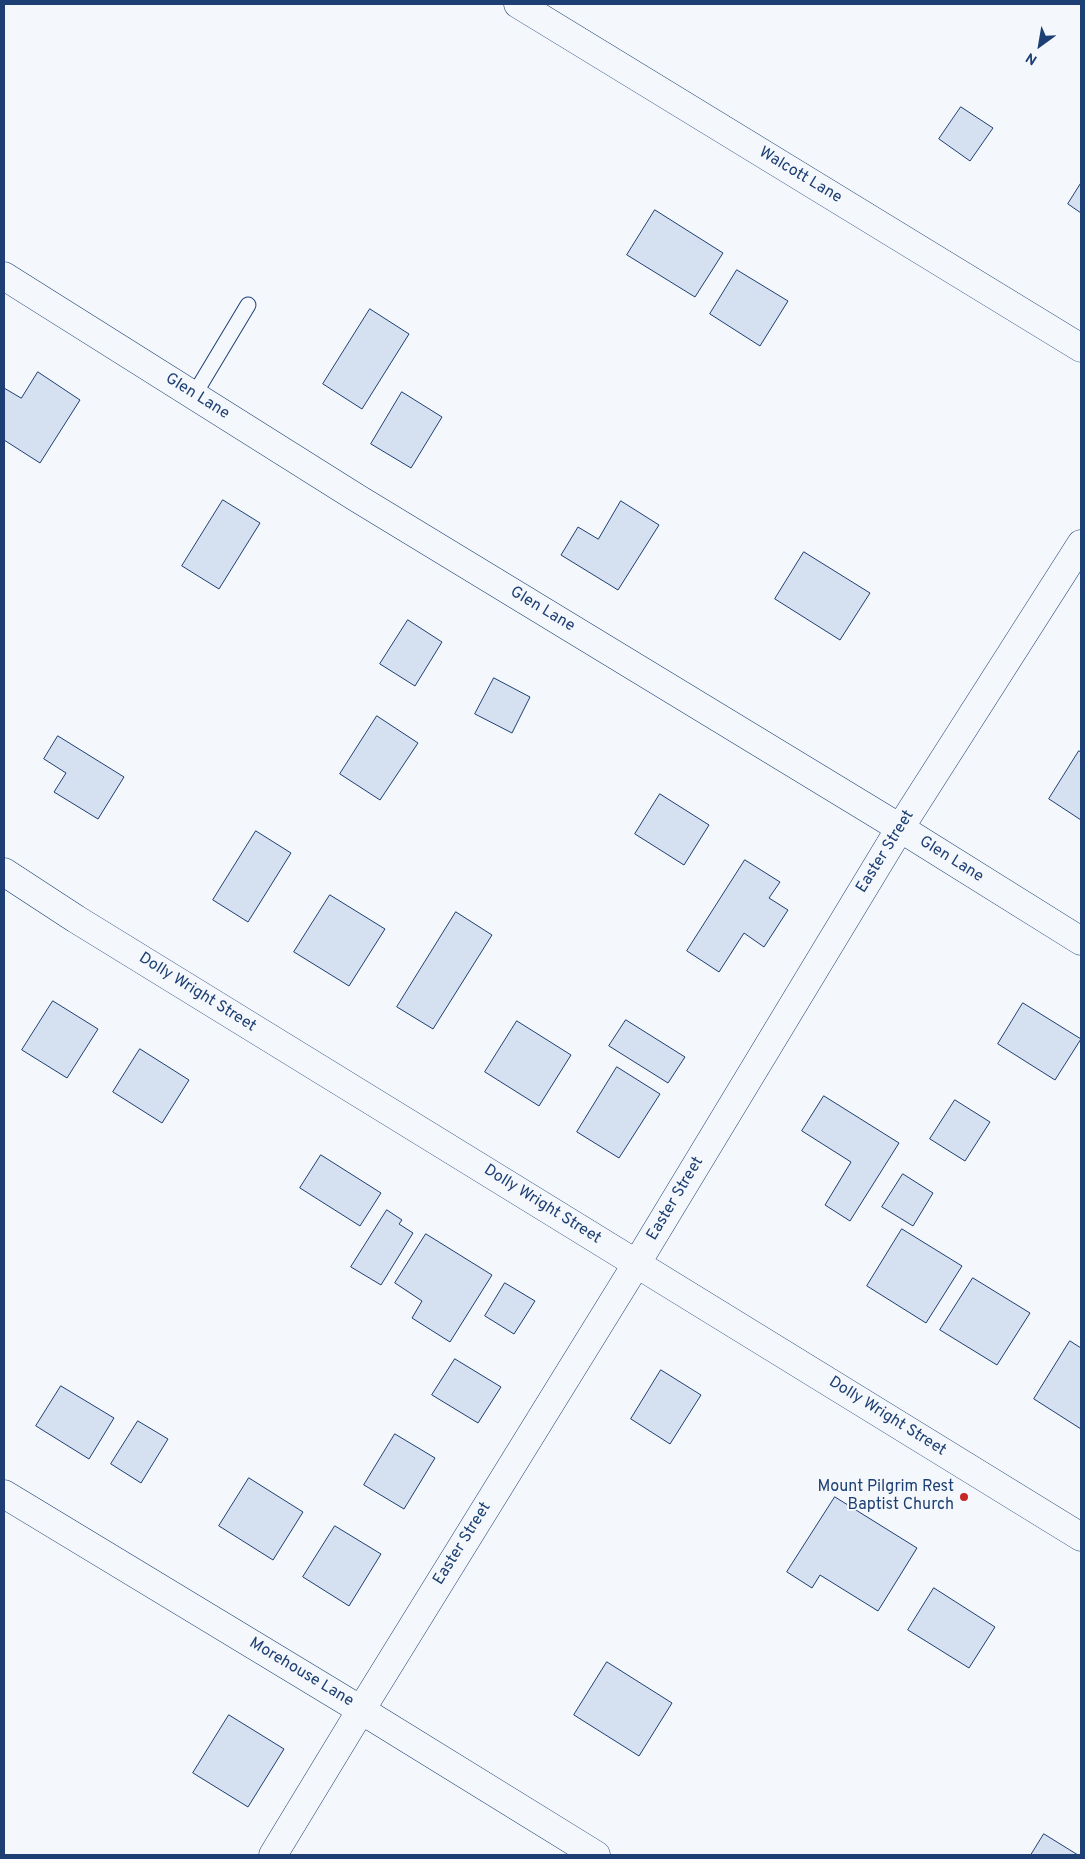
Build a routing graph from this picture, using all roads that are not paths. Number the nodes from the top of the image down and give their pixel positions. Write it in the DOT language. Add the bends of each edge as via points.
graph roads {
  1 [pos="518,4"];
  2 [pos="4,276"];
  3 [pos="248,306"];
  4 [pos="1081,348"];
  5 [pos="194,395"];
  6 [pos="1081,544"];
  7 [pos="900,828"];
  8 [pos="4,872"];
  9 [pos="1081,941"];
  10 [pos="637,1263"];
  11 [pos="4,1494"];
  12 [pos="1081,1537"];
  13 [pos="361,1710"];
  14 [pos="273,1855"];
  15 [pos="596,1855"];
  1 -- 4 [label="street, Walcott Lane"];
  2 -- 5 [label="street, Glen Lane"];
  3 -- 5 [label="lane"];
  5 -- 7 [label="street, Glen Lane"];
  6 -- 7 [label="street, Easter Street"];
  7 -- 9 [label="street, Glen Lane"];
  7 -- 10 [label="street, Easter Street"];
  8 -- 10 [label="street, Dolly Wright Street"];
  10 -- 12 [label="street, Dolly Wright Street"];
  10 -- 13 [label="street, Easter Street"];
  11 -- 13 [label="street, Morehouse Lane"];
  13 -- 14 [label="street, Easter Street"];
  13 -- 15 [label="street, Morehouse Lane"];
}
